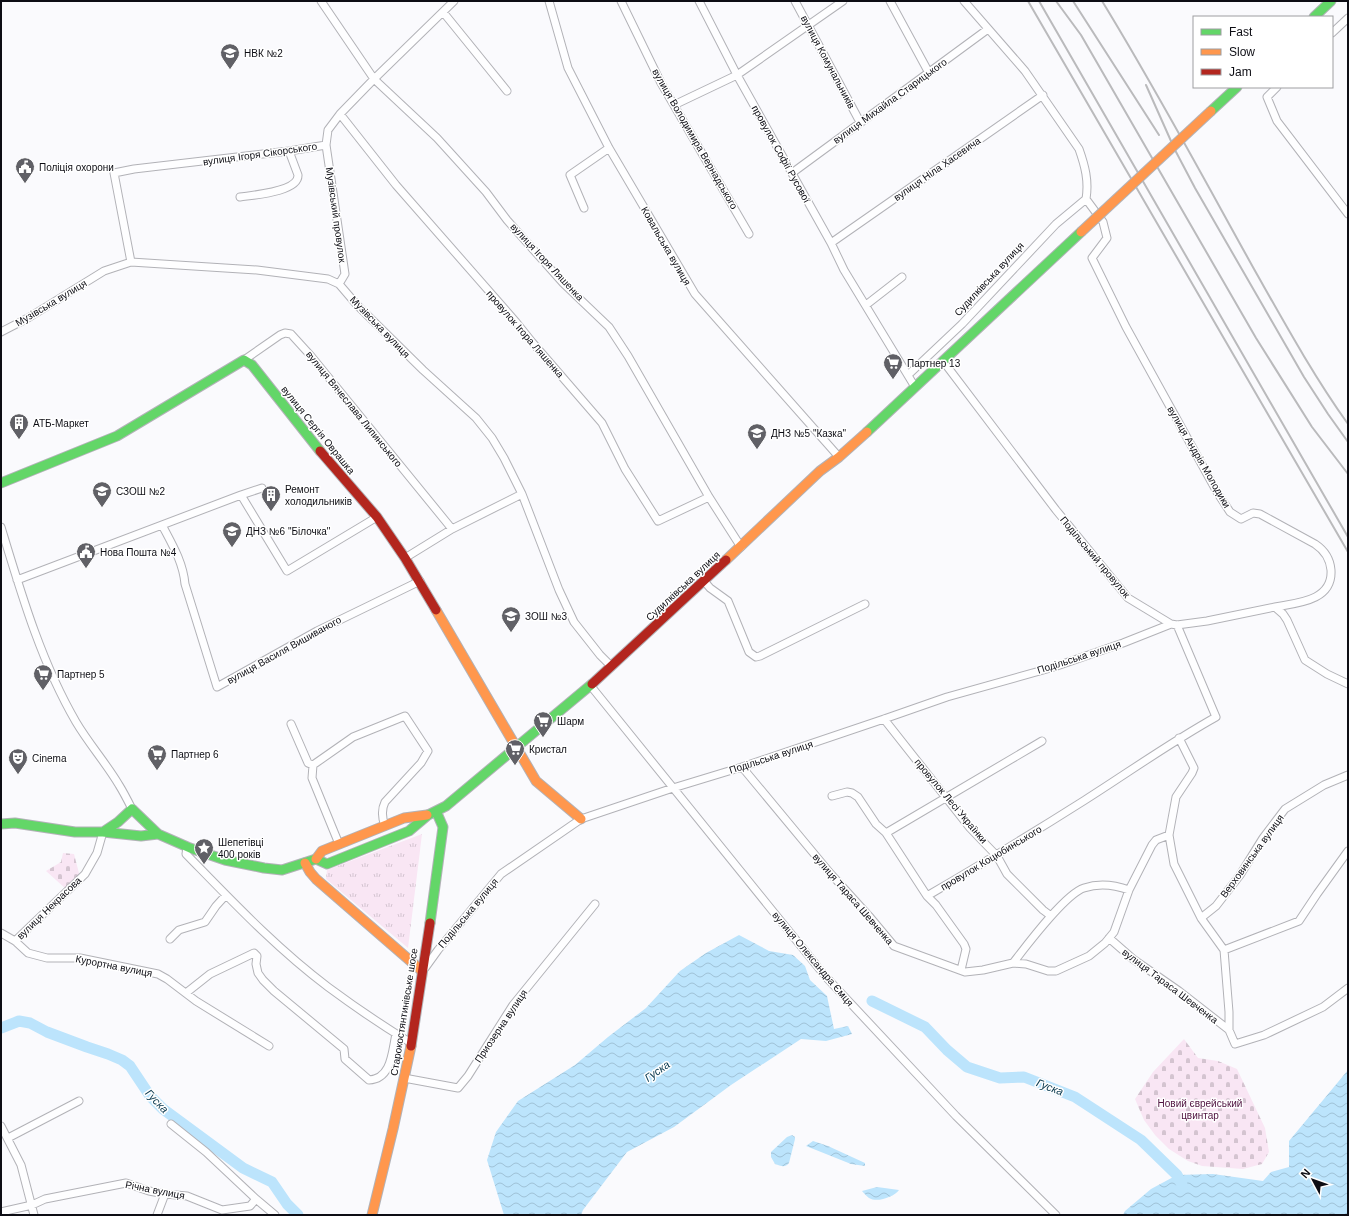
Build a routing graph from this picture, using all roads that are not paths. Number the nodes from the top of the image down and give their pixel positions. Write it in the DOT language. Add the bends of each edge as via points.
graph roads {
  1 [pos="321,1"];
  2 [pos="454,1"];
  3 [pos="549,1"];
  4 [pos="621,1"];
  5 [pos="699,1"];
  6 [pos="795,1"];
  7 [pos="843,1"];
  8 [pos="890,1"];
  9 [pos="964,1"];
  10 [pos="1331,1"];
  11 [pos="443,12"];
  12 [pos="1315,16"];
  13 [pos="1348,18"];
  14 [pos="808,25"];
  15 [pos="988,29"];
  16 [pos="1333,32"];
  17 [pos="930,73"];
  18 [pos="737,75"];
  19 [pos="374,80"];
  20 [pos="1236,88"];
  21 [pos="1276,88"];
  22 [pos="507,91"];
  23 [pos="1043,95"];
  24 [pos="674,105"];
  25 [pos="340,114"];
  26 [pos="860,122"];
  27 [pos="326,144"];
  28 [pos="609,148"];
  29 [pos="289,151"];
  30 [pos="792,173"];
  31 [pos="240,197"];
  32 [pos="1086,199"];
  33 [pos="584,208"];
  34 [pos="1348,214"];
  35 [pos="749,234"];
  36 [pos="831,243"];
  37 [pos="131,262"];
  38 [pos="902,276"];
  39 [pos="339,284"];
  40 [pos="866,306"];
  41 [pos="1,332"];
  42 [pos="244,360"];
  43 [pos="943,361"];
  44 [pos="908,375"];
  45 [pos="915,387"];
  46 [pos="839,457"];
  47 [pos="1,483"];
  48 [pos="262,488"];
  49 [pos="522,494"];
  50 [pos="242,495"];
  51 [pos="709,497"];
  52 [pos="377,517"];
  53 [pos="162,525"];
  54 [pos="1,527"];
  55 [pos="452,529"];
  56 [pos="741,547"];
  57 [pos="405,558"];
  58 [pos="17,580"];
  59 [pos="420,581"];
  60 [pos="704,581"];
  61 [pos="865,604"];
  62 [pos="1275,607"];
  63 [pos="1174,624"];
  64 [pos="611,666"];
  65 [pos="1348,684"];
  66 [pos="590,685"];
  67 [pos="884,719"];
  68 [pos="291,724"];
  69 [pos="1179,738"];
  70 [pos="1042,741"];
  71 [pos="516,748"];
  72 [pos="313,765"];
  73 [pos="742,767"];
  74 [pos="1348,775"];
  75 [pos="673,788"];
  76 [pos="832,796"];
  77 [pos="946,798"];
  78 [pos="132,809"];
  79 [pos="436,811"];
  80 [pos="428,815"];
  81 [pos="581,819"];
  82 [pos="1,824"];
  83 [pos="385,826"];
  84 [pos="103,832"];
  85 [pos="886,833"];
  86 [pos="158,834"];
  87 [pos="1169,835"];
  88 [pos="339,844"];
  89 [pos="187,847"];
  90 [pos="1348,852"];
  91 [pos="997,856"];
  92 [pos="316,859"];
  93 [pos="305,863"];
  94 [pos="1129,890"];
  95 [pos="226,895"];
  96 [pos="927,896"];
  97 [pos="595,904"];
  98 [pos="1051,916"];
  99 [pos="1200,918"];
  100 [pos="1,933"];
  101 [pos="170,938"];
  102 [pos="1109,938"];
  103 [pos="15,941"];
  104 [pos="1224,950"];
  105 [pos="1013,963"];
  106 [pos="961,970"];
  107 [pos="422,971"];
  108 [pos="1348,988"];
  109 [pos="186,993"];
  110 [pos="1229,1030"];
  111 [pos="396,1034"];
  112 [pos="411,1043"];
  113 [pos="269,1046"];
  114 [pos="404,1078"];
  115 [pos="79,1101"];
  116 [pos="171,1124"];
  117 [pos="1,1126"];
  118 [pos="8,1138"];
  119 [pos="165,1194"];
  120 [pos="256,1199"];
  121 [pos="32,1206"];
  122 [pos="1,1212"];
  123 [pos="34,1215"];
  124 [pos="157,1215"];
  125 [pos="275,1215"];
  126 [pos="372,1215"];
  127 [pos="1056,1215"];
  1 -- 19 [label="street, вулиця Ігоря Ляшенка"];
  2 -- 11 [label="street, вулиця Ігоря Сікорського"];
  3 -- 28 [label="street, Ковальська вулиця" via="568,68"];
  4 -- 24 [label="street, вулиця Володимира Вернадського"];
  5 -- 18 [label="street, провулок Софії Русової"];
  6 -- 14 [label="street, вулиця Комунальників"];
  7 -- 14 [label="street"];
  8 -- 17 [label="street"];
  9 -- 15 [label="street"];
  10 -- 12 [label="main road"];
  11 -- 19 [label="street, вулиця Ігоря Сікорського"];
  11 -- 22 [label="street"];
  13 -- 16 [label="street"];
  14 -- 18 [label="street"];
  14 -- 26 [label="street, вулиця Комунальників"];
  15 -- 17 [label="street, вулиця Михайла Старицького"];
  15 -- 23 [label="street"];
  17 -- 26 [label="street, вулиця Михайла Старицького"];
  18 -- 24 [label="street"];
  18 -- 30 [label="street, провулок Софії Русової"];
  19 -- 25 [label="street, вулиця Ігоря Сікорського"];
  19 -- 51 [label="street, вулиця Ігоря Ляшенка" via="437,138 563,282 609,327"];
  20 -- 43 [label="main road, Судилківська вулиця, bridge"];
  21 -- 34 [label="street" via="1267,97 1277,121"];
  23 -- 32 [label="street" via="1079,149 1087,176"];
  23 -- 36 [label="street, вулиця Ніла Хасевича"];
  24 -- 35 [label="street, вулиця Володимира Вернадського"];
  25 -- 27 [label="street, вулиця Ігоря Сікорського" via="328,130"];
  25 -- 51 [label="street, провулок Ігора Ляшенка" via="396,185 602,423 625,469 658,521"];
  26 -- 30 [label="street, вулиця Михайла Старицького"];
  27 -- 29 [label="street, вулиця Ігоря Сікорського"];
  27 -- 39 [label="street, Музівський провулок" via="345,274"];
  28 -- 33 [label="street" via="570,175"];
  28 -- 46 [label="street, Ковальська вулиця" via="695,294"];
  29 -- 31 [label="street" via="298,177 295,183 277,191"];
  29 -- 37 [label="street, вулиця Ігоря Сікорського" via="114,173"];
  30 -- 36 [label="street, провулок Софії Русової"];
  32 -- 44 [label="street, Судилківська вулиця" via="1056,224 962,324"];
  32 -- 62 [label="street, вулиця Андрія Молодики" via="1103,222 1107,238 1092,258 1126,327 1230,512 1241,519 1253,512 1260,514 1315,544 1329,560 1330,582 1321,594"];
  36 -- 40 [label="street, провулок Софії Русової"];
  37 -- 39 [label="street, Музівська вулиця" via="257,270 328,279"];
  37 -- 41 [label="street, Музівська вулиця" via="104,271"];
  38 -- 40 [label="street"];
  39 -- 49 [label="street, Музівська вулиця" via="418,365 476,418 499,449"];
  40 -- 44 [label="street, провулок Софії Русової"];
  42 -- 47 [label="main road" via="117,436"];
  42 -- 52 [label="main road, вулиця Сергія Оврашка" via="252,365"];
  42 -- 55 [label="street, вулиця Вячеслава Липинського" via="280,335 291,334"];
  43 -- 45 [label="main road, Судилківська вулиця"];
  43 -- 63 [label="street, Подільський провулок" via="1056,510 1128,598"];
  44 -- 45 [label="street, провулок Софії Русової"];
  45 -- 46 [label="main road, Судилківська вулиця"];
  46 -- 56 [label="main road, Судилківська вулиця"];
  48 -- 50 [label="street"];
  49 -- 55 [label="street"];
  49 -- 64 [label="street, Музівська вулиця" via="558,590 574,622"];
  50 -- 52 [label="street" via="287,571"];
  50 -- 53 [label="street"];
  51 -- 56 [label="street, вулиця Ігоря Ляшенка"];
  52 -- 57 [label="main road, вулиця Сергія Оврашка"];
  53 -- 58 [label="street"];
  53 -- 59 [label="street, вулиця Василя Вишиваного" via="179,557 217,687 317,631"];
  54 -- 58 [label="street"];
  55 -- 57 [label="street"];
  56 -- 60 [label="main road, Судилківська вулиця"];
  57 -- 59 [label="main road, вулиця Сергія Оврашка"];
  58 -- 78 [label="street" via="61,693 76,722 119,784"];
  59 -- 71 [label="main road, вулиця Сергія Оврашка"];
  60 -- 61 [label="street" via="728,601 750,652 756,657"];
  60 -- 64 [label="main road, Судилківська вулиця"];
  62 -- 63 [label="street" via="1207,621"];
  62 -- 65 [label="street" via="1287,620 1305,660"];
  63 -- 67 [label="street, Подільська вулиця" via="1060,664 946,697"];
  63 -- 69 [label="street, провулок Коцюбинського" via="1216,717"];
  64 -- 66 [label="main road, Судилківська вулиця"];
  66 -- 71 [label="main road, Судилківська вулиця"];
  66 -- 75 [label="street, вулиця Олександра Ємця"];
  67 -- 73 [label="street, Подільська вулиця"];
  67 -- 77 [label="street, провулок Лесі Українки"];
  68 -- 72 [label="street" via="308,763"];
  69 -- 87 [label="street" via="1194,768 1176,797"];
  69 -- 91 [label="street, провулок Коцюбинського"];
  70 -- 77 [label="street"];
  71 -- 79 [label="main road, Судилківська вулиця" via="446,806"];
  71 -- 81 [label="main road, вулиця Сергія Оврашка" via="536,781"];
  72 -- 83 [label="street" via="353,737 405,716 428,751 421,764 385,802 382,811"];
  72 -- 88 [label="street" via="312,778"];
  73 -- 75 [label="street, Подільська вулиця"];
  73 -- 106 [label="street, вулиця Тараса Шевченка" via="894,946"];
  74 -- 99 [label="street, Верховинська вулиця" via="1324,785 1285,809 1216,906"];
  75 -- 81 [label="street, Подільська вулиця"];
  75 -- 127 [label="street, вулиця Олександра Ємця" via="826,977 956,1116"];
  76 -- 85 [label="street" via="847,792 855,794 876,824"];
  77 -- 85 [label="street"];
  77 -- 91 [label="street, провулок Лесі Українки"];
  78 -- 84 [label="main road"];
  78 -- 86 [label="main road"];
  79 -- 80 [label="main road, Судилківська вулиця"];
  79 -- 107 [label="main road, Старокостянтинівське шосе" via="443,827"];
  80 -- 83 [label="main road, Судилківська вулиця" via="404,818"];
  80 -- 92 [label="main road, Судилківська вулиця" via="409,831 327,864"];
  81 -- 107 [label="street, Подільська вулиця" via="501,874"];
  82 -- 84 [label="main road" via="14,823 75,832"];
  83 -- 88 [label="main road, Судилківська вулиця"];
  84 -- 86 [label="main road" via="141,836"];
  84 -- 103 [label="street, вулиця Некрасова" via="97,853 85,874"];
  85 -- 96 [label="street"];
  86 -- 89 [label="main road"];
  87 -- 94 [label="street" via="1156,840 1152,845"];
  87 -- 99 [label="street" via="1174,864"];
  88 -- 92 [label="main road, Судилківська вулиця" via="322,851"];
  89 -- 93 [label="main road" via="226,860 264,868 282,870"];
  89 -- 95 [label="street" via="186,854"];
  90 -- 104 [label="street" via="1299,921"];
  91 -- 96 [label="street, провулок Коцюбинського"];
  91 -- 98 [label="street, провулок Лесі Українки" via="1007,874"];
  92 -- 93 [label="main road"];
  93 -- 107 [label="main road" via="316,879"];
  94 -- 98 [label="street" via="1112,885 1084,888 1069,897"];
  94 -- 102 [label="street" via="1117,925"];
  95 -- 101 [label="street" via="205,922 179,930"];
  95 -- 111 [label="street" via="273,941 327,986"];
  96 -- 106 [label="street" via="964,944 966,949"];
  97 -- 114 [label="street, Приозерна вулиця" via="513,1005 458,1088"];
  98 -- 105 [label="street"];
  99 -- 104 [label="street"];
  100 -- 103 [label="street, Курортна вулиця"];
  102 -- 105 [label="street, вулиця Тараса Шевченка" via="1089,956 1056,971"];
  102 -- 110 [label="street, вулиця Тараса Шевченка"];
  103 -- 109 [label="street, Курортна вулиця" via="28,953 47,958 80,958 158,974"];
  104 -- 110 [label="street"];
  105 -- 106 [label="street, вулиця Тараса Шевченка" via="976,971"];
  107 -- 112 [label="main road, Старокостянтинівське шосе"];
  108 -- 110 [label="street, вулиця Тараса Шевченка" via="1323,1007 1264,1036 1235,1044"];
  109 -- 111 [label="street" via="210,974 254,953 257,956 258,972 263,980 344,1048 345,1059 369,1080 377,1079 386,1072"];
  109 -- 113 [label="street, Курортна вулиця"];
  111 -- 112 [label="street"];
  112 -- 114 [label="main road, Старокостянтинівське шосе"];
  114 -- 126 [label="main road, Старокостянтинівське шосе"];
  115 -- 118 [label="street"];
  116 -- 120 [label="street" via="206,1152"];
  117 -- 118 [label="street"];
  118 -- 121 [label="street" via="21,1165"];
  119 -- 120 [label="street, Річна вулиця" via="187,1196 222,1210 250,1206"];
  119 -- 121 [label="street, Річна вулиця" via="126,1183 45,1199"];
  119 -- 124 [label="street"];
  120 -- 125 [label="street"];
  121 -- 122 [label="street, Річна вулиця"];
  121 -- 123 [label="street"];
}
